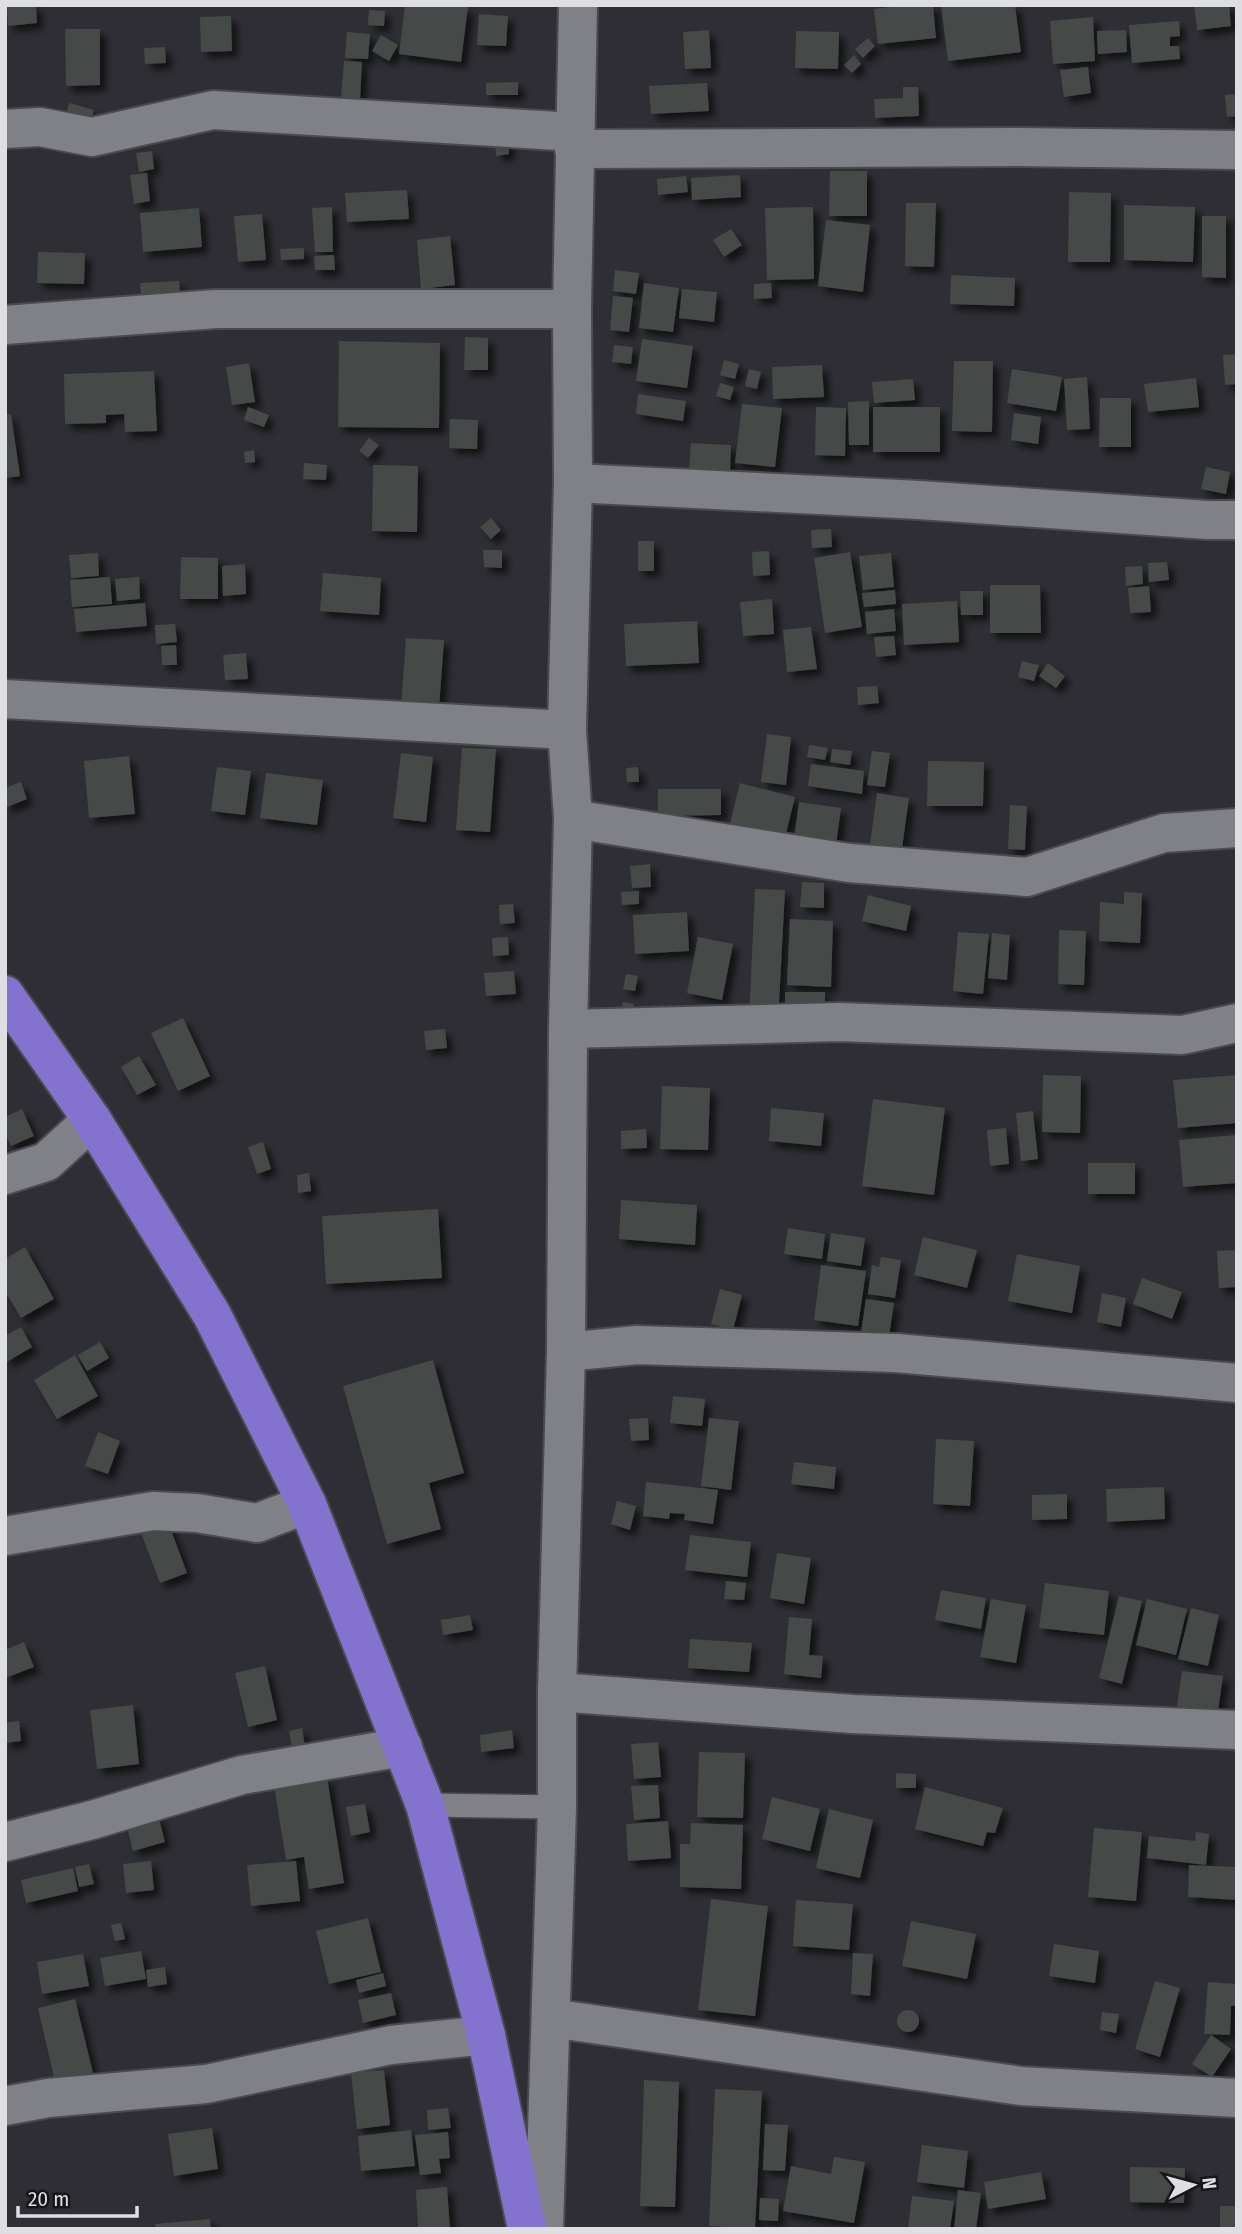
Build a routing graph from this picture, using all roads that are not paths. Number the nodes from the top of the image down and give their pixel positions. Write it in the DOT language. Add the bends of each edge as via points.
graph roads {
  1 [pos="578,5"];
  2 [pos="5,129"];
  3 [pos="575,140"];
  4 [pos="1237,150"];
  5 [pos="572,309"];
  6 [pos="5,325"];
  7 [pos="573,483"];
  8 [pos="1237,520"];
  9 [pos="5,699"];
  10 [pos="567,730"];
  11 [pos="573,820"];
  12 [pos="1237,828"];
  13 [pos="5,995"];
  14 [pos="1237,1023"];
  15 [pos="568,1029"];
  16 [pos="92,1120"];
  17 [pos="5,1175"];
  18 [pos="566,1352"];
  19 [pos="1237,1383"];
  20 [pos="307,1504"];
  21 [pos="5,1536"];
  22 [pos="557,1692"];
  23 [pos="1237,1730"];
  24 [pos="402,1747"];
  25 [pos="425,1805"];
  26 [pos="557,1807"];
  27 [pos="5,1842"];
  28 [pos="551,2018"];
  29 [pos="486,2035"];
  30 [pos="1237,2098"];
  31 [pos="5,2106"];
  32 [pos="527,2229"];
  33 [pos="544,2229"];
  1 -- 3 [label="street"];
  2 -- 3 [label="street" via="40,127 92,137 213,110"];
  3 -- 4 [label="street"];
  3 -- 5 [label="street"];
  5 -- 6 [label="street" via="216,309"];
  5 -- 7 [label="street"];
  7 -- 8 [label="street"];
  7 -- 10 [label="street"];
  9 -- 10 [label="street"];
  10 -- 11 [label="street"];
  11 -- 12 [label="street" via="849,863 1027,877 1164,833"];
  11 -- 15 [label="street"];
  13 -- 16 [label="highway"];
  14 -- 15 [label="street" via="1182,1035 839,1022"];
  15 -- 18 [label="street"];
  16 -- 17 [label="street" via="46,1162"];
  16 -- 20 [label="highway" via="212,1315"];
  18 -- 19 [label="street" via="637,1345 896,1353"];
  18 -- 22 [label="street"];
  20 -- 21 [label="street" via="257,1523 153,1511"];
  20 -- 24 [label="highway"];
  22 -- 23 [label="street" via="853,1714"];
  22 -- 26 [label="street"];
  24 -- 25 [label="highway"];
  24 -- 27 [label="street" via="242,1775"];
  25 -- 26 [label="lane"];
  25 -- 29 [label="highway"];
  26 -- 28 [label="street"];
  28 -- 30 [label="street" via="1021,2086"];
  28 -- 33 [label="street"];
  29 -- 31 [label="street" via="391,2045 206,2084"];
  29 -- 32 [label="highway"];
}
